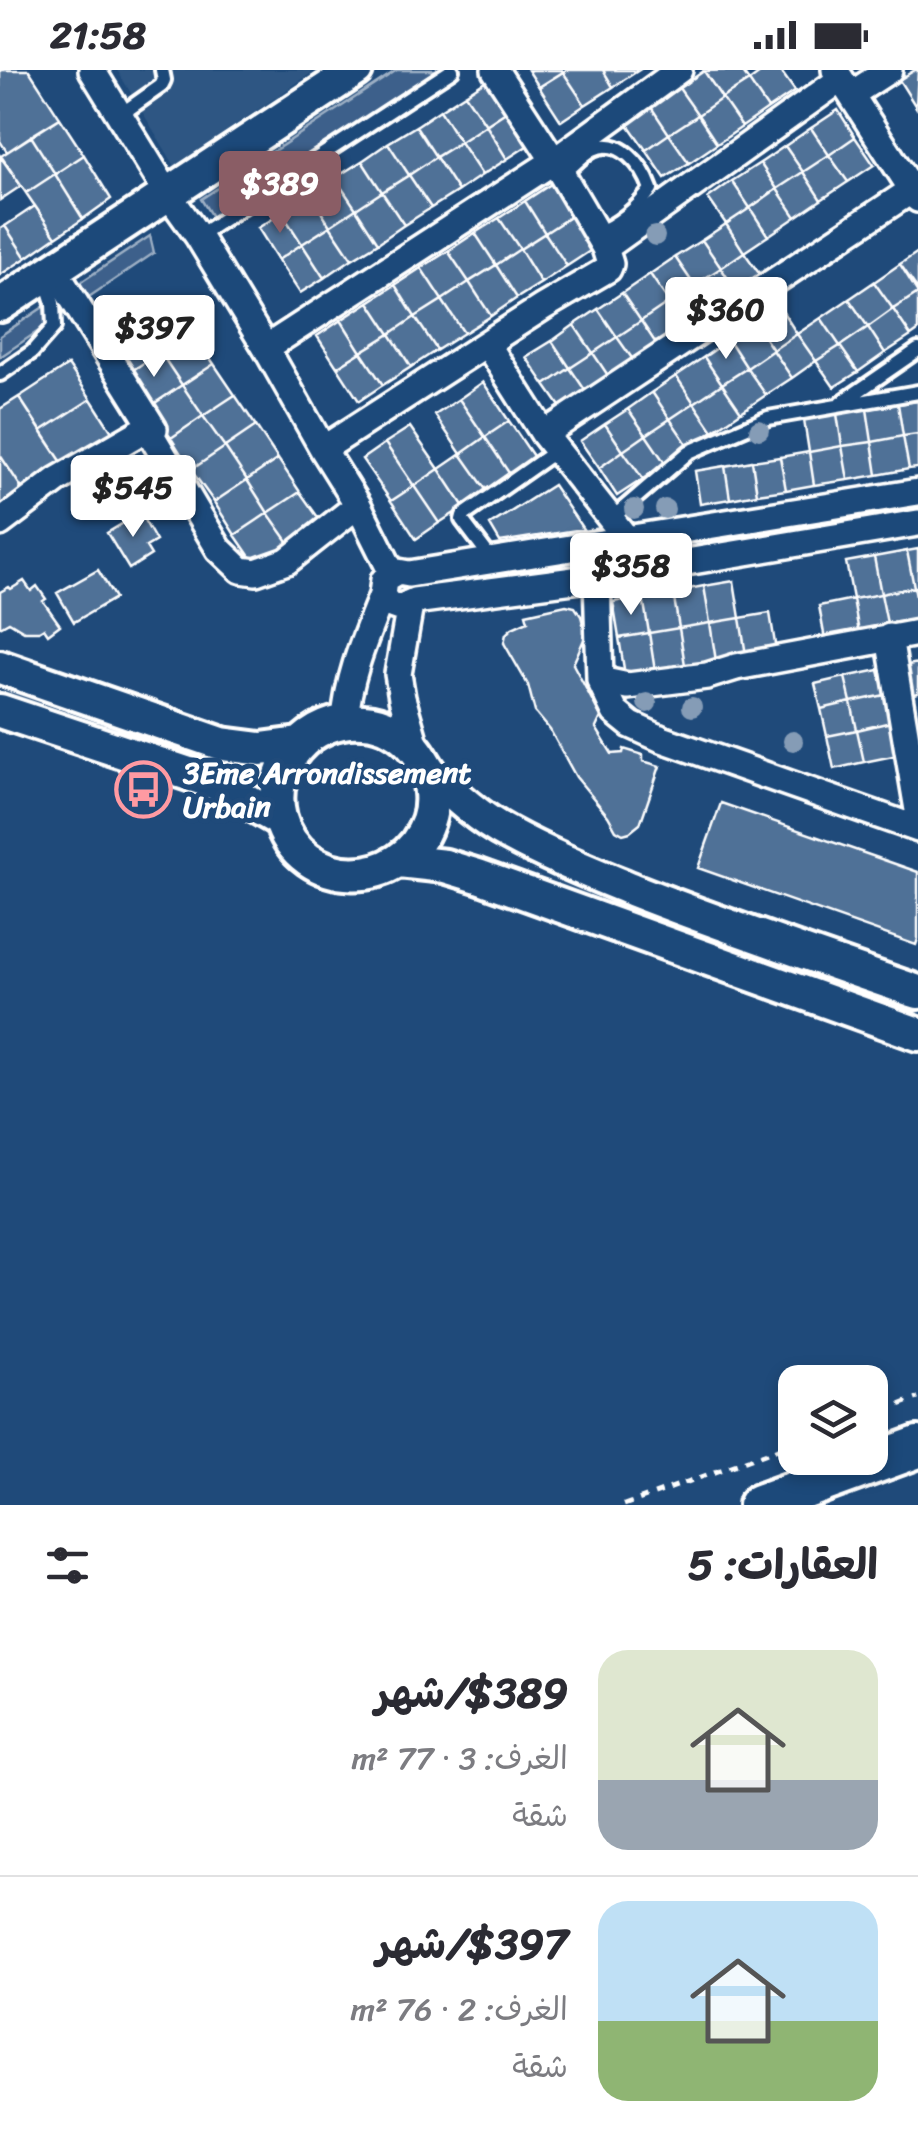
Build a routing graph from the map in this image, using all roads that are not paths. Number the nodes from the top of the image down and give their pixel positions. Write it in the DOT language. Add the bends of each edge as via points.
graph roads {
  1 [pos="92,70"];
  2 [pos="162,70"];
  3 [pos="356,70"];
  4 [pos="452,70"];
  5 [pos="495,70"];
  6 [pos="678,70"];
  7 [pos="889,70"];
  8 [pos="843,81"];
  9 [pos="120,115"];
  10 [pos="558,168"];
  11 [pos="168,194"];
  12 [pos="915,195"];
  13 [pos="198,236"];
  14 [pos="601,240"];
  15 [pos="49,272"];
  16 [pos="0,304"];
  17 [pos="488,344"];
  18 [pos="266,348"];
  19 [pos="916,356"];
  20 [pos="0,374"];
  21 [pos="918,392"];
  22 [pos="834,407"];
  23 [pos="147,428"];
  24 [pos="550,442"];
  25 [pos="322,449"];
  26 [pos="918,492"];
  27 [pos="358,506"];
  28 [pos="918,523"];
  29 [pos="0,524"];
  30 [pos="618,529"];
  31 [pos="591,545"];
  32 [pos="493,561"];
  33 [pos="597,577"];
  34 [pos="394,581"];
  35 [pos="412,603"];
  36 [pos="918,633"];
  37 [pos="889,637"];
  38 [pos="0,667"];
  39 [pos="600,680"];
  40 [pos="0,711"];
  41 [pos="345,721"];
  42 [pos="299,744"];
  43 [pos="422,760"];
  44 [pos="918,810"];
  45 [pos="280,820"];
  46 [pos="918,829"];
  47 [pos="400,861"];
  48 [pos="918,992"];
  49 [pos="918,1034"];
  50 [pos="918,1447"];
  51 [pos="759,1505"];
  1 -- 9 [label="street"];
  2 -- 9 [label="lane" via="161,86"];
  3 -- 11 [label="street"];
  4 -- 13 [label="lane"];
  5 -- 10 [label="street"];
  6 -- 10 [label="street"];
  7 -- 8 [label="street"];
  8 -- 12 [label="street"];
  8 -- 14 [label="street"];
  9 -- 11 [label="street"];
  10 -- 14 [label="street"];
  10 -- 14 [label="lane" via="609,145 644,172 650,189 644,199"];
  10 -- 18 [label="street"];
  11 -- 13 [label="street"];
  11 -- 15 [label="street"];
  12 -- 24 [label="street"];
  13 -- 18 [label="street"];
  14 -- 17 [label="street" via="608,269"];
  15 -- 16 [label="street"];
  15 -- 20 [label="lane" via="54,327"];
  15 -- 23 [label="street" via="154,430"];
  17 -- 24 [label="street"];
  17 -- 25 [label="street"];
  18 -- 25 [label="street"];
  19 -- 22 [label="lane"];
  21 -- 22 [label="lane"];
  22 -- 30 [label="lane" via="768,418 690,452"];
  23 -- 27 [label="street" via="219,550 241,570 276,566"];
  23 -- 29 [label="street" via="56,480"];
  24 -- 30 [label="street"];
  24 -- 32 [label="lane" via="463,516"];
  25 -- 27 [label="street"];
  26 -- 30 [label="street"];
  27 -- 34 [label="street"];
  28 -- 33 [label="street"];
  30 -- 31 [label="street"];
  31 -- 32 [label="street"];
  31 -- 33 [label="street"];
  32 -- 34 [label="street"];
  33 -- 35 [label="street"];
  33 -- 39 [label="street"];
  34 -- 35 [label="street" via="388,604"];
  34 -- 41 [label="street" via="354,666"];
  35 -- 43 [label="street" via="398,674"];
  36 -- 37 [label="street"];
  37 -- 39 [label="street" via="707,676 628,686"];
  37 -- 44 [label="street"];
  38 -- 42 [label="street" via="222,744"];
  39 -- 46 [label="street" via="615,712 631,725"];
  40 -- 45 [label="street" via="213,782"];
  41 -- 42 [label="street"];
  41 -- 43 [label="street" via="385,726"];
  42 -- 45 [label="street" via="279,779"];
  43 -- 47 [label="street" via="432,794 429,820"];
  43 -- 48 [label="street" via="507,834 709,920"];
  45 -- 47 [label="street" via="302,854 340,873 381,870"];
  47 -- 49 [label="street" via="478,876"];
  50 -- 51 [label="main road"];
}
